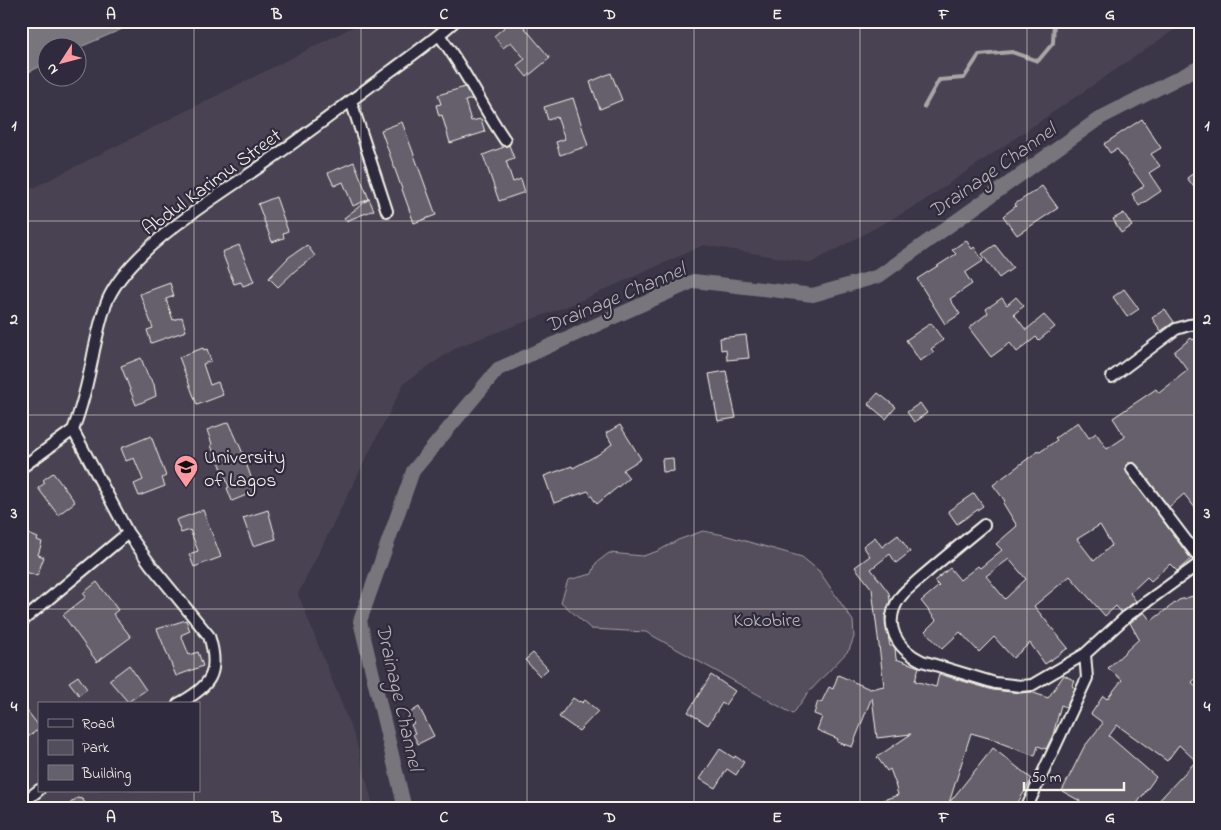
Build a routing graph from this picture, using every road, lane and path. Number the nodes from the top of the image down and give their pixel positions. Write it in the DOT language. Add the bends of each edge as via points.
graph roads {
  1 [pos="455,21"];
  2 [pos="439,35"];
  3 [pos="351,101"];
  4 [pos="505,140"];
  5 [pos="387,211"];
  6 [pos="1200,324"];
  7 [pos="1112,377"];
  8 [pos="73,430"];
  9 [pos="21,468"];
  10 [pos="1132,469"];
  11 [pos="984,525"];
  12 [pos="128,533"];
  13 [pos="1200,559"];
  14 [pos="1200,563"];
  15 [pos="21,622"];
  16 [pos="1085,654"];
  17 [pos="181,702"];
  18 [pos="38,791"];
  19 [pos="21,804"];
  20 [pos="1026,809"];
  1 -- 2 [label="street, Abdul Karimu Street"];
  2 -- 3 [label="street, Abdul Karimu Street"];
  2 -- 4 [label="street" via="464,69"];
  3 -- 5 [label="street"];
  3 -- 8 [label="street, Abdul Karimu Street" via="156,242 121,277 100,322"];
  6 -- 7 [label="street" via="1176,329"];
  8 -- 9 [label="street"];
  8 -- 12 [label="street"];
  10 -- 13 [label="street"];
  11 -- 16 [label="street" via="899,597 891,617 892,629 900,646 922,661 995,683 1021,686 1032,685"];
  12 -- 15 [label="street"];
  12 -- 17 [label="street" via="199,622 214,650 210,680 203,689"];
  14 -- 16 [label="street" via="1127,616"];
  16 -- 20 [label="street" via="1087,678"];
  18 -- 19 [label="street"];
}
